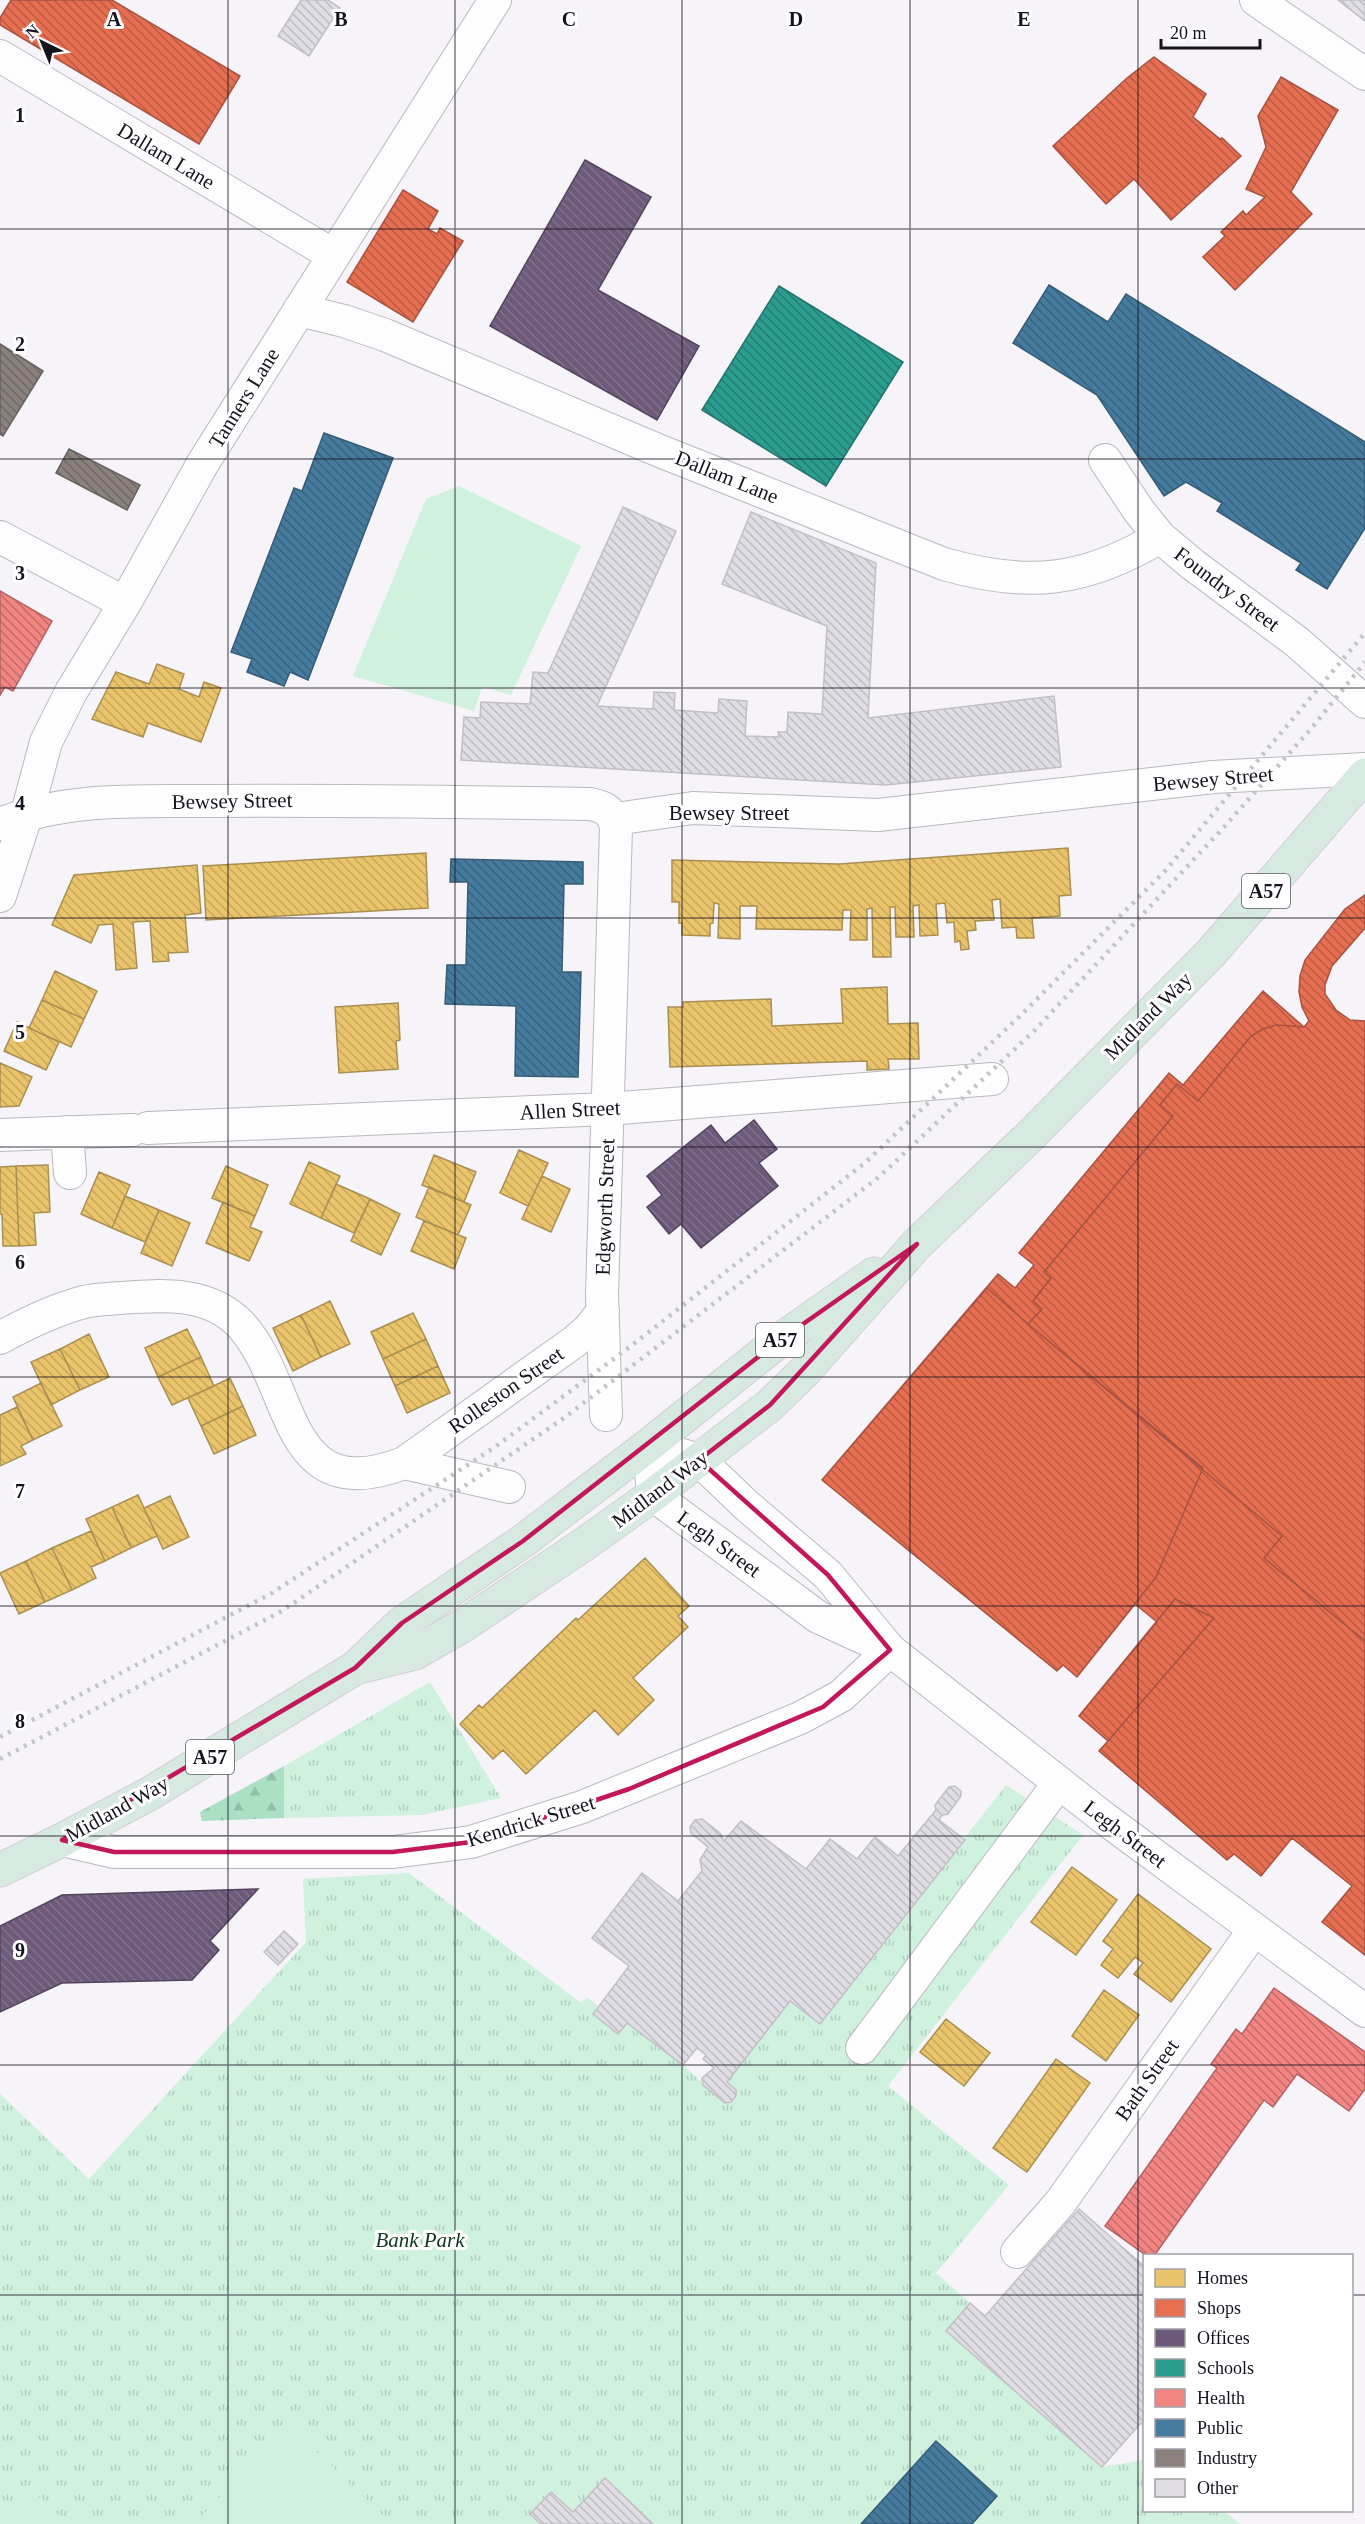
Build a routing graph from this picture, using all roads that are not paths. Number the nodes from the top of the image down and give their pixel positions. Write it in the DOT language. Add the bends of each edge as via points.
graph roads {
  1 [pos="495,0"];
  2 [pos="1256,0"];
  3 [pos="0,56"];
  4 [pos="1365,75"];
  5 [pos="333,255"];
  6 [pos="299,310"];
  7 [pos="1105,460"];
  8 [pos="0,537"];
  9 [pos="1160,537"];
  10 [pos="125,603"];
  11 [pos="1365,702"];
  12 [pos="1365,769"];
  13 [pos="1365,776"];
  14 [pos="13,818"];
  15 [pos="615,819"];
  16 [pos="0,896"];
  17 [pos="992,1079"];
  18 [pos="608,1109"];
  19 [pos="67,1132"];
  20 [pos="0,1135"];
  21 [pos="70,1173"];
  22 [pos="917,1244"];
  23 [pos="603,1311"];
  24 [pos="0,1338"];
  25 [pos="606,1415"];
  26 [pos="649,1445"];
  27 [pos="699,1460"];
  28 [pos="404,1463"];
  29 [pos="509,1487"];
  30 [pos="653,1495"];
  31 [pos="890,1650"];
  32 [pos="355,1668"];
  33 [pos="1059,1783"];
  34 [pos="62,1840"];
  35 [pos="0,1870"];
  36 [pos="1254,1930"];
  37 [pos="1365,2011"];
  38 [pos="862,2048"];
  39 [pos="1017,2252"];
  1 -- 5 [label="street, Tanners Lane"];
  2 -- 4 [label="street"];
  3 -- 5 [label="street, Dallam Lane"];
  5 -- 6 [label="street, Tanners Lane"];
  6 -- 9 [label="street, Dallam Lane" via="385,335 680,459 966,570 1008,577 1058,577 1120,559"];
  6 -- 10 [label="street, Tanners Lane" via="203,462"];
  7 -- 9 [label="street, Foundry Street"];
  8 -- 10 [label="street"];
  9 -- 11 [label="street, Foundry Street" via="1297,642"];
  10 -- 14 [label="street, Tanners Lane" via="71,692"];
  12 -- 15 [label="street, Bewsey Street" via="1213,777 878,815 693,808"];
  13 -- 22 [label="highway, Midland Way / A57" via="1209,954 1030,1137"];
  14 -- 15 [label="street, Bewsey Street" via="99,802 304,800 590,804 610,811"];
  14 -- 16 [label="street, Tanners Lane"];
  15 -- 18 [label="street, Edgworth Street"];
  17 -- 18 [label="street, Allen Street"];
  18 -- 19 [label="street, Allen Street"];
  18 -- 23 [label="street, Edgworth Street"];
  19 -- 20 [label="street, Allen Street"];
  19 -- 21 [label="street"];
  22 -- 26 [label="highway, Midland Way / A57" via="776,1343"];
  22 -- 27 [label="highway, Midland Way / A57" via="805,1371 770,1405"];
  23 -- 25 [label="street, Edgworth Street"];
  23 -- 28 [label="street, Rolleston Street" via="574,1342"];
  24 -- 28 [label="street, Rolleston Street" via="29,1322 86,1301 157,1295 209,1304 235,1320 253,1342 297,1436 319,1461 336,1470 358,1474 380,1472"];
  26 -- 27 [label="street, Legh Street"];
  26 -- 30 [label="street"];
  26 -- 32 [label="highway, Midland Way / A57" via="523,1541 402,1623"];
  27 -- 30 [label="highway, Midland Way / A57"];
  27 -- 31 [label="street, Legh Street" via="828,1575"];
  28 -- 29 [label="street"];
  30 -- 31 [label="street, Legh Street" via="819,1617"];
  30 -- 32 [label="highway, Midland Way / A57" via="462,1626 415,1653"];
  31 -- 33 [label="street, Legh Street"];
  31 -- 34 [label="street, Kendrick Street" via="841,1696 800,1718 582,1807 471,1842 393,1852 114,1852"];
  32 -- 34 [label="highway, Midland Way / A57" via="149,1794"];
  33 -- 36 [label="street, Legh Street"];
  33 -- 38 [label="street"];
  34 -- 35 [label="highway, Midland Way / A57"];
  36 -- 37 [label="street, Legh Street"];
  36 -- 39 [label="street, Bath Street" via="1060,2203 1029,2221"];
}
